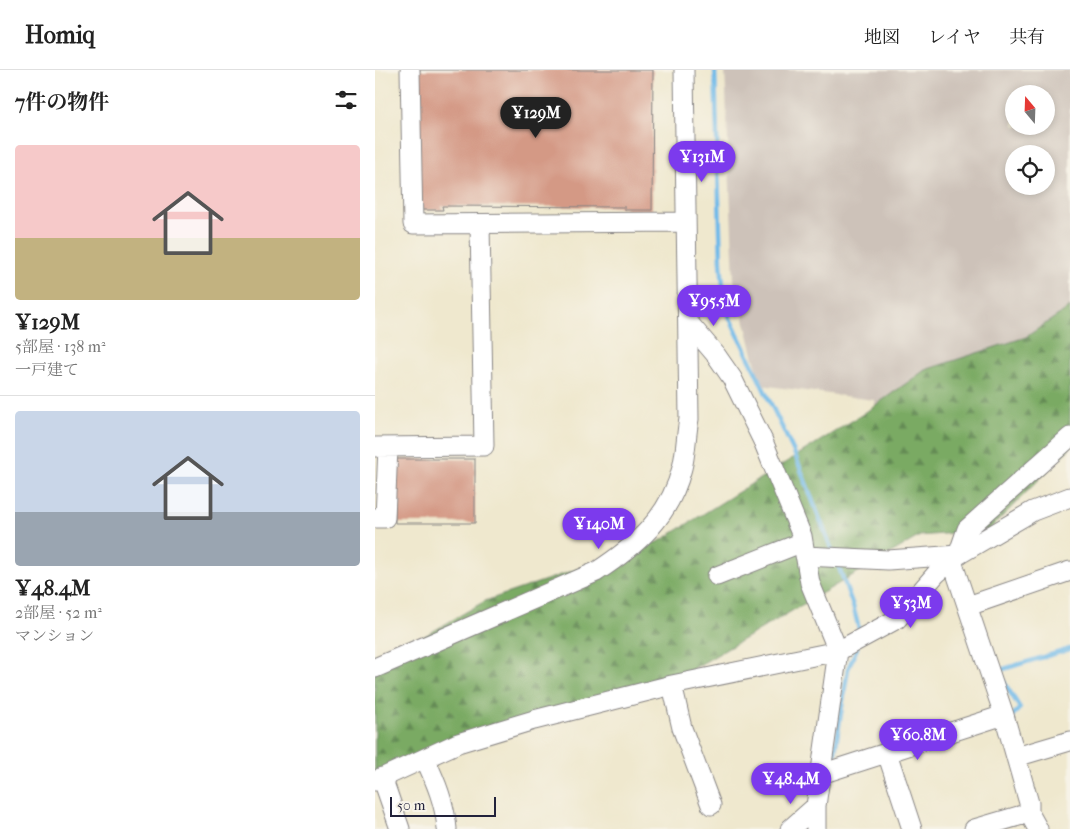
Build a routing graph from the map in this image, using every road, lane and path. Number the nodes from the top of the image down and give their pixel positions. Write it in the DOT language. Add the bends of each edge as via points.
graph roads {
  1 [pos="410,70"];
  2 [pos="684,70"];
  3 [pos="686,222"];
  4 [pos="480,224"];
  5 [pos="688,322"];
  6 [pos="1070,437"];
  7 [pos="381,447"];
  8 [pos="1070,497"];
  9 [pos="375,518"];
  10 [pos="804,549"];
  11 [pos="955,558"];
  12 [pos="1070,571"];
  13 [pos="717,576"];
  14 [pos="968,606"];
  15 [pos="838,651"];
  16 [pos="375,668"];
  17 [pos="672,685"];
  18 [pos="1004,715"];
  19 [pos="1070,741"];
  20 [pos="887,753"];
  21 [pos="1016,757"];
  22 [pos="425,759"];
  23 [pos="821,774"];
  24 [pos="378,779"];
  25 [pos="711,805"];
  26 [pos="816,806"];
  27 [pos="1033,821"];
  28 [pos="400,829"];
  29 [pos="447,829"];
  30 [pos="790,829"];
  31 [pos="799,829"];
  32 [pos="816,829"];
  33 [pos="912,829"];
  34 [pos="974,829"];
  1 -- 4 [label="street" via="413,224"];
  2 -- 3 [label="street"];
  3 -- 4 [label="street"];
  3 -- 5 [label="street"];
  4 -- 7 [label="street" via="484,446"];
  5 -- 10 [label="street" via="732,378 763,441"];
  5 -- 16 [label="street" via="689,419 682,468 671,499 654,525 628,551 596,572"];
  6 -- 11 [label="street" via="967,529"];
  7 -- 9 [label="street" via="385,518"];
  8 -- 11 [label="street" via="1033,510"];
  10 -- 11 [label="street" via="888,560"];
  10 -- 13 [label="street"];
  10 -- 15 [label="street" via="810,583"];
  11 -- 14 [label="street"];
  11 -- 15 [label="street" via="936,574 897,619"];
  12 -- 14 [label="street"];
  14 -- 18 [label="street"];
  15 -- 17 [label="street"];
  15 -- 23 [label="street"];
  17 -- 22 [label="street" via="534,720 459,743"];
  17 -- 25 [label="street" via="682,728"];
  18 -- 20 [label="street"];
  18 -- 21 [label="street"];
  19 -- 21 [label="street"];
  20 -- 23 [label="street"];
  20 -- 33 [label="street"];
  21 -- 27 [label="street"];
  22 -- 24 [label="street"];
  22 -- 29 [label="street" via="437,784"];
  23 -- 26 [label="street"];
  24 -- 28 [label="street"];
  26 -- 30 [label="street"];
  26 -- 31 [label="street"];
  26 -- 32 [label="street"];
  27 -- 34 [label="street"];
}
